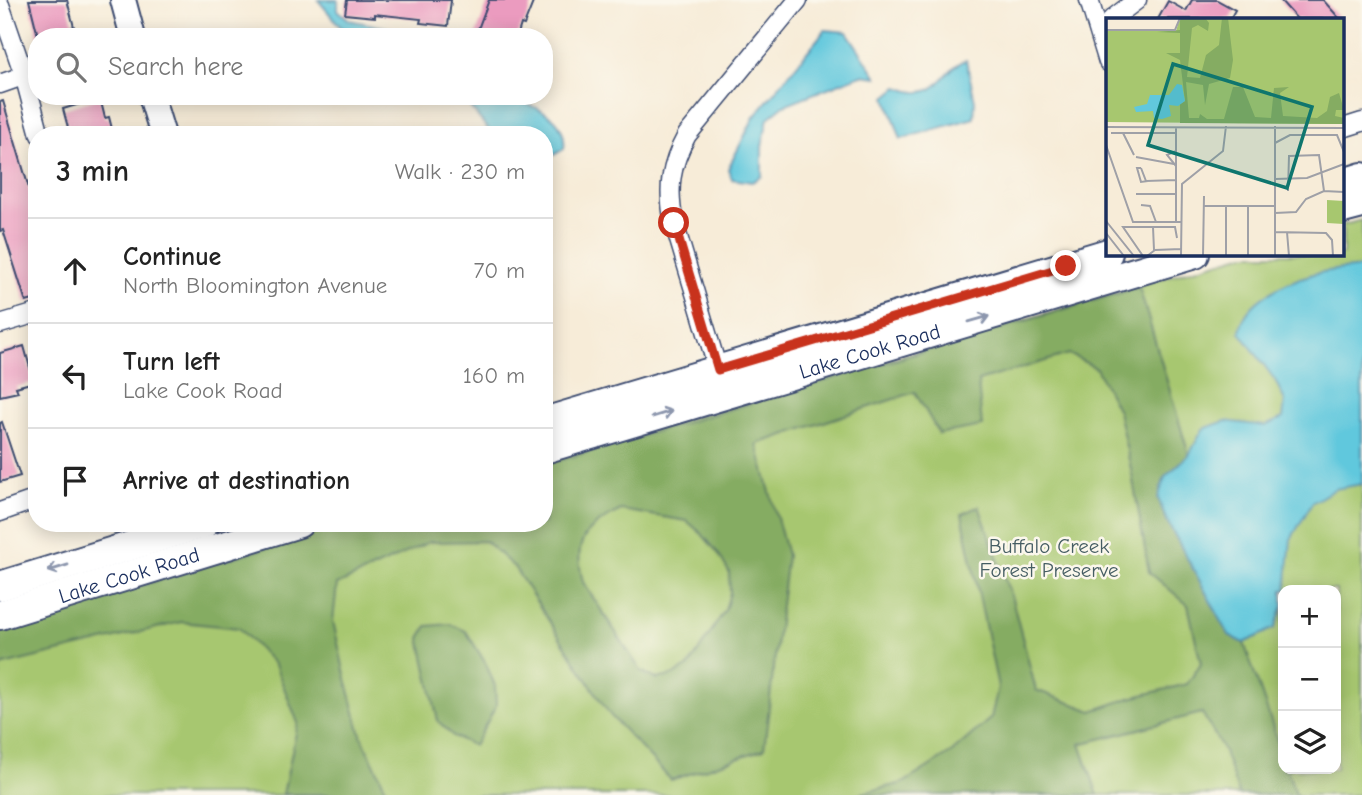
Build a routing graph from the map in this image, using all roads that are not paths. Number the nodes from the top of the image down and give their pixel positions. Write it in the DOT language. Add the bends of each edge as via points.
graph roads {
  1 [pos="123,0"];
  2 [pos="798,0"];
  3 [pos="1089,0"];
  4 [pos="1137,0"];
  5 [pos="0,5"];
  6 [pos="1113,18"];
  7 [pos="1106,23"];
  8 [pos="131,28"];
  9 [pos="28,66"];
  10 [pos="28,74"];
  11 [pos="0,84"];
  12 [pos="36,105"];
  13 [pos="154,105"];
  14 [pos="1362,122"];
  15 [pos="39,126"];
  16 [pos="160,126"];
  17 [pos="1344,128"];
  18 [pos="1362,177"];
  19 [pos="1344,183"];
  20 [pos="1362,204"];
  21 [pos="1344,209"];
  22 [pos="1106,254"];
  23 [pos="1178,256"];
  24 [pos="28,316"];
  25 [pos="0,324"];
  26 [pos="722,382"];
  27 [pos="553,420"];
  28 [pos="553,446"];
  29 [pos="28,502"];
  30 [pos="0,512"];
  31 [pos="176,532"];
  32 [pos="265,532"];
  33 [pos="0,586"];
  34 [pos="0,615"];
  1 -- 8 [label="street"];
  2 -- 26 [label="street" via="687,135 672,170 669,199 674,223"];
  3 -- 7 [label="street"];
  4 -- 6 [label="street"];
  5 -- 9 [label="street"];
  10 -- 11 [label="street"];
  12 -- 15 [label="street"];
  13 -- 16 [label="street"];
  14 -- 17 [label="street"];
  18 -- 19 [label="main road"];
  20 -- 21 [label="main road"];
  22 -- 26 [label="main road, Lake Cook Road"];
  26 -- 23 [label="main road, Lake Cook Road, one-way"];
  24 -- 25 [label="street"];
  26 -- 27 [label="main road, Lake Cook Road"];
  28 -- 26 [label="main road, Lake Cook Road, one-way"];
  29 -- 30 [label="street"];
  31 -- 33 [label="main road, Lake Cook Road, one-way"];
  32 -- 34 [label="main road, Lake Cook Road"];
}
